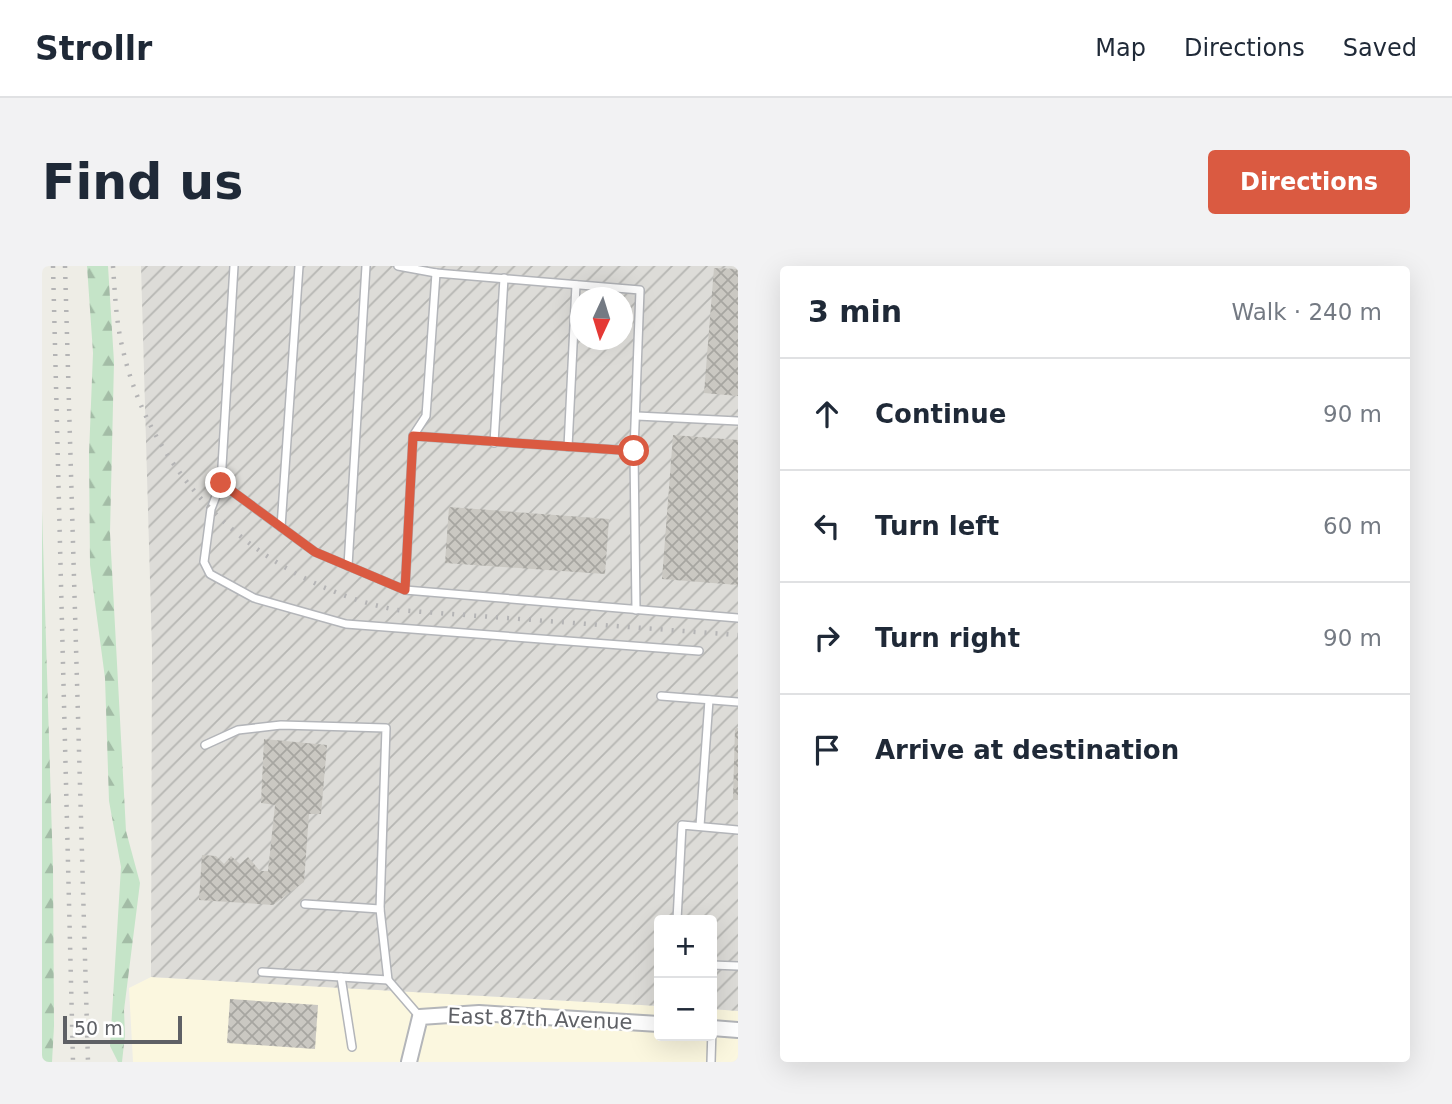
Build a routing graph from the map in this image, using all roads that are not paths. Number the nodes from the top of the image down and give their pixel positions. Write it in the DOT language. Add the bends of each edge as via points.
graph roads {
  1 [pos="234,266"];
  2 [pos="299,266"];
  3 [pos="366,266"];
  4 [pos="398,266"];
  5 [pos="436,273"];
  6 [pos="503,278"];
  7 [pos="576,285"];
  8 [pos="637,416"];
  9 [pos="738,421"];
  10 [pos="413,436"];
  11 [pos="494,443"];
  12 [pos="568,447"];
  13 [pos="634,451"];
  14 [pos="221,483"];
  15 [pos="281,527"];
  16 [pos="348,566"];
  17 [pos="405,590"];
  18 [pos="636,610"];
  19 [pos="738,618"];
  20 [pos="699,651"];
  21 [pos="661,696"];
  22 [pos="709,700"];
  23 [pos="738,702"];
  24 [pos="205,745"];
  25 [pos="700,826"];
  26 [pos="738,830"];
  27 [pos="305,904"];
  28 [pos="380,909"];
  29 [pos="677,915"];
  30 [pos="717,964"];
  31 [pos="738,966"];
  32 [pos="262,972"];
  33 [pos="341,977"];
  34 [pos="388,980"];
  35 [pos="420,1017"];
  36 [pos="654,1024"];
  37 [pos="717,1028"];
  38 [pos="738,1030"];
  39 [pos="712,1041"];
  40 [pos="352,1047"];
  41 [pos="409,1062"];
  42 [pos="711,1062"];
  1 -- 14 [label="lane"];
  2 -- 15 [label="lane"];
  3 -- 16 [label="lane"];
  4 -- 5 [label="lane"];
  5 -- 6 [label="lane"];
  5 -- 10 [label="lane" via="426,416"];
  6 -- 7 [label="lane"];
  6 -- 11 [label="lane"];
  7 -- 8 [label="lane" via="640,290"];
  7 -- 12 [label="lane"];
  8 -- 9 [label="lane"];
  8 -- 13 [label="lane"];
  10 -- 11 [label="lane"];
  10 -- 17 [label="lane"];
  11 -- 12 [label="lane"];
  12 -- 13 [label="lane"];
  13 -- 18 [label="lane"];
  14 -- 15 [label="lane"];
  14 -- 20 [label="lane" via="211,509 204,562 210,574 254,598 346,624"];
  15 -- 16 [label="lane" via="315,552"];
  16 -- 17 [label="lane"];
  17 -- 18 [label="lane"];
  18 -- 19 [label="lane"];
  21 -- 22 [label="lane"];
  22 -- 23 [label="lane"];
  22 -- 25 [label="lane"];
  24 -- 28 [label="lane" via="238,730 281,724 386,728"];
  25 -- 26 [label="lane"];
  25 -- 29 [label="lane" via="682,825"];
  27 -- 28 [label="lane"];
  28 -- 34 [label="lane"];
  30 -- 31 [label="lane"];
  32 -- 33 [label="lane"];
  33 -- 34 [label="lane"];
  33 -- 40 [label="lane"];
  34 -- 35 [label="lane"];
  35 -- 36 [label="street, East 87th Avenue" via="479,1013"];
  35 -- 41 [label="street"];
  37 -- 38 [label="street"];
  39 -- 42 [label="lane"];
}
